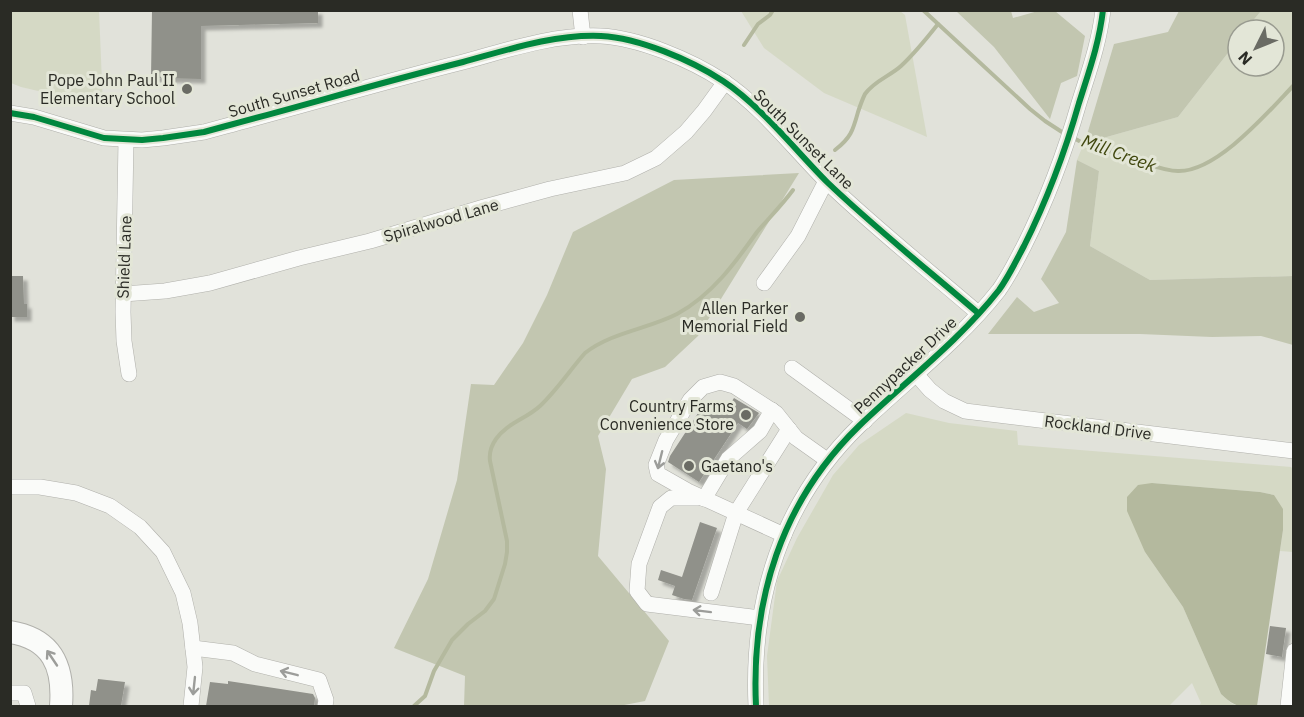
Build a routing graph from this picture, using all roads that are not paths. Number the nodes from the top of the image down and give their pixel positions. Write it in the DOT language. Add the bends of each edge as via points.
graph roads {
  1 [pos="580,10"];
  2 [pos="1103,10"];
  3 [pos="583,37"];
  4 [pos="725,82"];
  5 [pos="10,113"];
  6 [pos="126,140"];
  7 [pos="826,181"];
  8 [pos="764,283"];
  9 [pos="123,294"];
  10 [pos="978,313"];
  11 [pos="792,368"];
  12 [pos="129,374"];
  13 [pos="916,374"];
  14 [pos="772,410"];
  15 [pos="865,421"];
  16 [pos="789,429"];
  17 [pos="1293,451"];
  18 [pos="827,460"];
  19 [pos="10,486"];
  20 [pos="704,498"];
  21 [pos="736,513"];
  22 [pos="784,535"];
  23 [pos="711,593"];
  24 [pos="760,618"];
  25 [pos="10,632"];
  26 [pos="193,648"];
  27 [pos="1293,651"];
  28 [pos="10,693"];
  29 [pos="28,706"];
  30 [pos="61,706"];
  31 [pos="191,706"];
  32 [pos="325,706"];
  33 [pos="756,706"];
  34 [pos="1287,706"];
  1 -- 3 [label="street"];
  2 -- 10 [label="street, Pennypacker Drive" via="1100,34 1072,127 1035,224 1012,270"];
  3 -- 4 [label="street, South Sunset Lane" via="601,36 653,48"];
  3 -- 6 [label="street, South Sunset Road" via="511,49 204,132"];
  4 -- 7 [label="street, South Sunset Lane"];
  4 -- 9 [label="street, Spiralwood Lane" via="686,132 656,158 625,173 559,186 210,283"];
  5 -- 6 [label="street, South Sunset Road" via="104,138"];
  6 -- 9 [label="street, Shield Lane"];
  7 -- 8 [label="street" via="798,236"];
  7 -- 10 [label="street, South Sunset Lane"];
  9 -- 12 [label="street, Shield Lane"];
  10 -- 13 [label="street, Pennypacker Drive"];
  11 -- 15 [label="street"];
  13 -- 15 [label="street, Pennypacker Drive"];
  13 -- 17 [label="street, Rockland Drive" via="944,401 965,411"];
  14 -- 16 [label="street"];
  14 -- 20 [label="street" via="759,430 728,459"];
  14 -- 20 [label="street, one-way" via="734,386 720,382 703,387 690,400 656,465 658,474"];
  15 -- 18 [label="street, Pennypacker Drive"];
  16 -- 18 [label="street"];
  16 -- 21 [label="street"];
  18 -- 22 [label="street, Pennypacker Drive" via="800,501"];
  19 -- 26 [label="street" via="76,493 110,506 146,533 164,552 183,593"];
  20 -- 21 [label="street"];
  24 -- 20 [label="street, one-way" via="647,604 638,591 639,564 660,507 671,498"];
  21 -- 22 [label="street"];
  21 -- 23 [label="street"];
  22 -- 24 [label="street, Pennypacker Drive"];
  24 -- 33 [label="street, Pennypacker Drive"];
  30 -- 25 [label="highway, one-way" via="62,679 57,663 36,640"];
  26 -- 31 [label="street, one-way"];
  32 -- 26 [label="street, one-way" via="319,680 255,664 233,653"];
  27 -- 34 [label="street"];
  28 -- 29 [label="street" via="24,693"];
}
